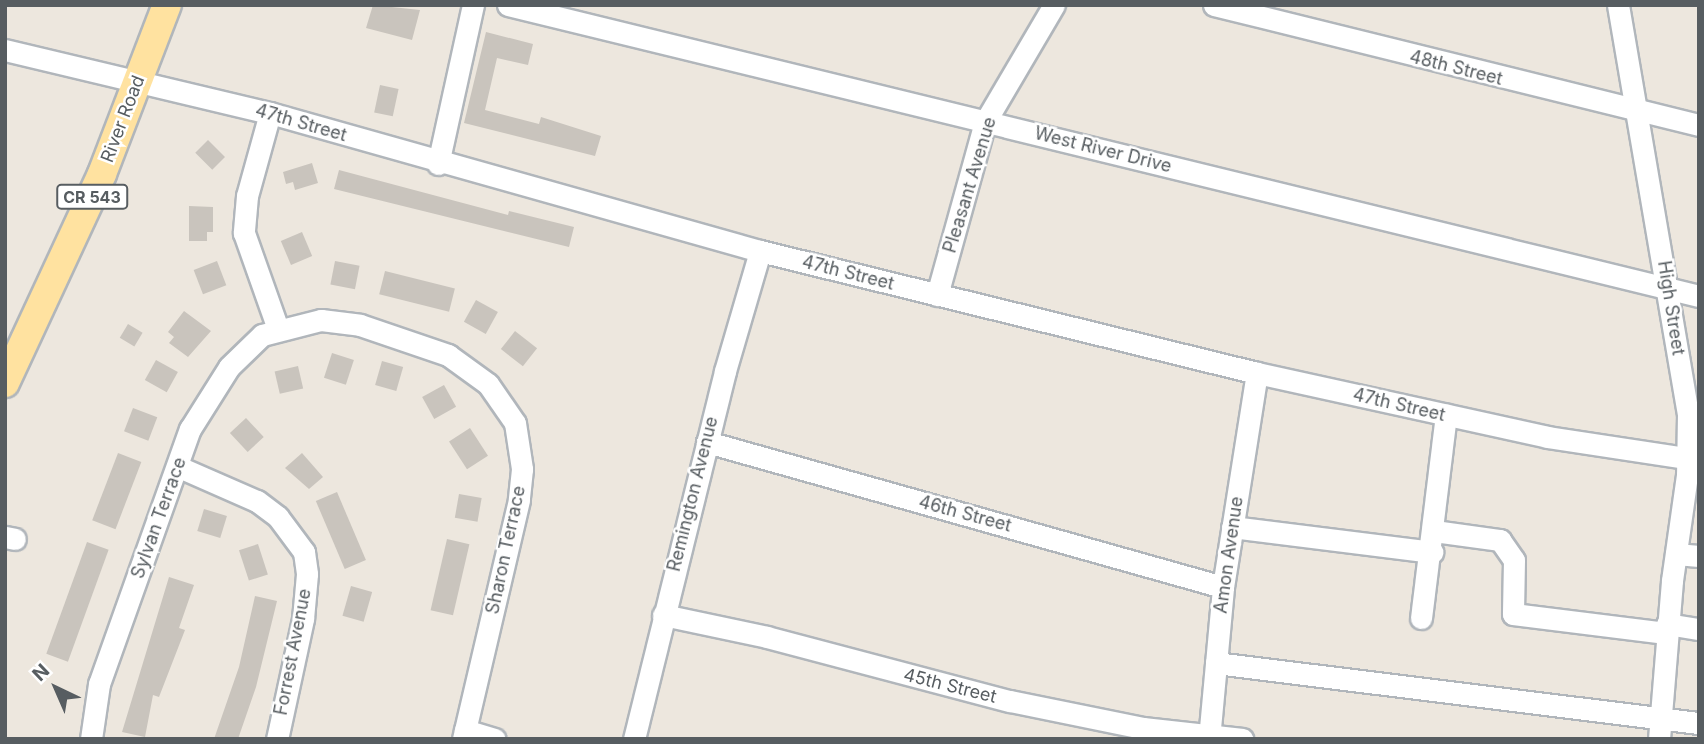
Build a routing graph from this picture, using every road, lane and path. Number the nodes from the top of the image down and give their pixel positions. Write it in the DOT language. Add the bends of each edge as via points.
graph roads {
  1 [pos="167,5"];
  2 [pos="473,5"];
  3 [pos="508,5"];
  4 [pos="1054,5"];
  5 [pos="1214,5"];
  6 [pos="1618,5"];
  7 [pos="7,56"];
  8 [pos="138,81"];
  9 [pos="1635,110"];
  10 [pos="270,113"];
  11 [pos="985,122"];
  12 [pos="1699,125"];
  13 [pos="438,163"];
  14 [pos="760,251"];
  15 [pos="1667,287"];
  16 [pos="937,295"];
  17 [pos="1699,296"];
  18 [pos="278,328"];
  19 [pos="1257,373"];
  20 [pos="5,383"];
  21 [pos="1446,415"];
  22 [pos="707,442"];
  23 [pos="1693,459"];
  24 [pos="179,467"];
  25 [pos="1232,527"];
  26 [pos="1433,541"];
  27 [pos="1675,554"];
  28 [pos="1699,556"];
  29 [pos="1223,587"];
  30 [pos="663,615"];
  31 [pos="1421,618"];
  32 [pos="1667,628"];
  33 [pos="1699,629"];
  34 [pos="1216,663"];
  35 [pos="1699,723"];
  36 [pos="1660,728"];
  37 [pos="464,734"];
  38 [pos="1209,737"];
  39 [pos="91,739"];
  40 [pos="277,739"];
  41 [pos="495,739"];
  42 [pos="634,739"];
  43 [pos="1242,739"];
  1 -- 8 [label="main road, River Road / CR 543"];
  2 -- 13 [label="street"];
  3 -- 11 [label="street, West River Drive"];
  4 -- 11 [label="street, Pleasant Avenue"];
  5 -- 9 [label="street, 48th Street"];
  6 -- 9 [label="street, High Street"];
  7 -- 8 [label="street, 47th Street"];
  8 -- 10 [label="street, 47th Street"];
  8 -- 20 [label="main road, River Road / CR 543" via="102,174"];
  9 -- 12 [label="street, 48th Street"];
  9 -- 15 [label="street, High Street"];
  10 -- 13 [label="street, 47th Street"];
  10 -- 18 [label="street" via="247,197 244,233"];
  11 -- 15 [label="street, West River Drive"];
  11 -- 16 [label="street, Pleasant Avenue"];
  13 -- 14 [label="street, 47th Street"];
  14 -- 16 [label="street, 47th Street"];
  14 -- 22 [label="street, Remington Avenue"];
  15 -- 17 [label="street, West River Drive"];
  15 -- 23 [label="street, High Street"];
  16 -- 19 [label="street, 47th Street"];
  18 -- 24 [label="street, Sylvan Terrace" via="262,335 229,367 190,429"];
  18 -- 37 [label="street, Sharon Terrace" via="321,320 360,325 448,355 488,384 515,423 522,469 519,500"];
  19 -- 21 [label="street, 47th Street"];
  19 -- 25 [label="street, Amon Avenue"];
  21 -- 23 [label="street, 47th Street" via="1547,437"];
  21 -- 26 [label="street"];
  22 -- 29 [label="street, 46th Street"];
  22 -- 30 [label="street, Remington Avenue"];
  23 -- 27 [label="street, High Street"];
  24 -- 39 [label="street, Sylvan Terrace" via="99,684"];
  24 -- 40 [label="street, Forrest Avenue" via="257,501 278,517 304,552 303,619"];
  25 -- 26 [label="street"];
  25 -- 29 [label="street, Amon Avenue"];
  26 -- 31 [label="street"];
  26 -- 32 [label="street" via="1500,540 1514,560 1513,614"];
  27 -- 28 [label="street"];
  27 -- 32 [label="street, High Street"];
  29 -- 34 [label="street, Amon Avenue"];
  30 -- 38 [label="street, 45th Street" via="767,637 1010,701"];
  30 -- 42 [label="street, Remington Avenue"];
  32 -- 33 [label="street"];
  32 -- 36 [label="street, High Street"];
  34 -- 36 [label="street"];
  34 -- 38 [label="street, Amon Avenue"];
  35 -- 36 [label="street"];
  37 -- 41 [label="street"];
  38 -- 43 [label="street, 45th Street"];
}
